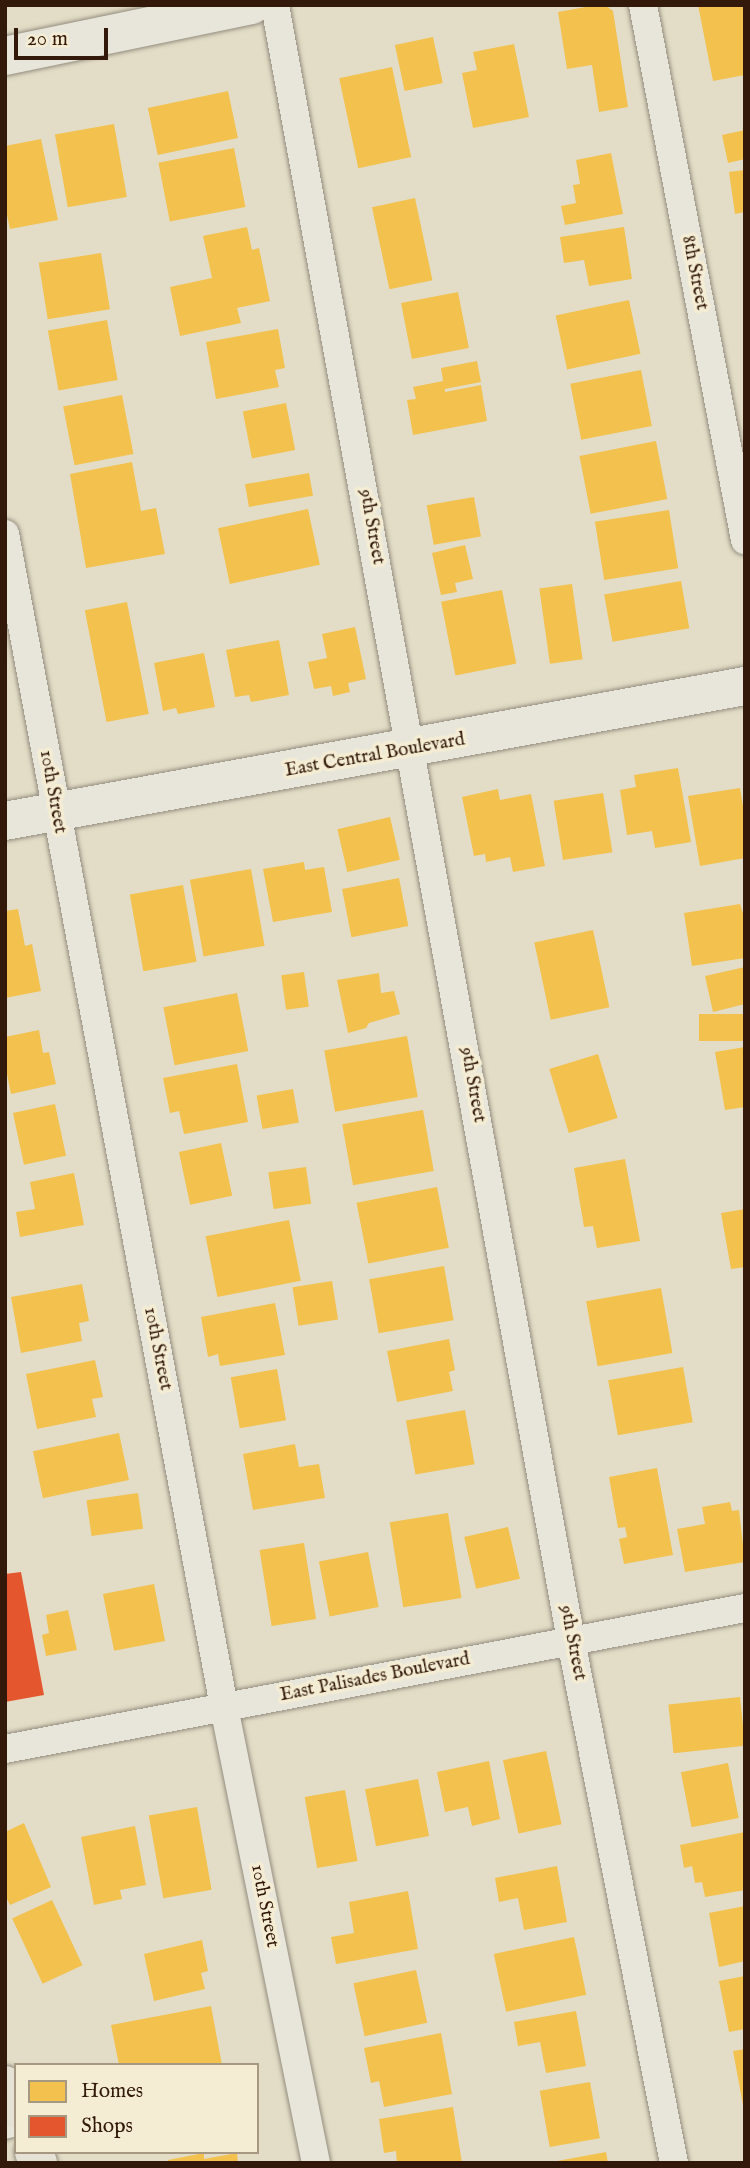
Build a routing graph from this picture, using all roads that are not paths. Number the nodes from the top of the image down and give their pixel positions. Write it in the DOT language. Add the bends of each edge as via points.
graph roads {
  1 [pos="252,5"];
  2 [pos="275,5"];
  3 [pos="643,5"];
  4 [pos="5,56"];
  5 [pos="5,534"];
  6 [pos="745,540"];
  7 [pos="745,686"];
  8 [pos="412,750"];
  9 [pos="56,812"];
  10 [pos="5,821"];
  11 [pos="745,1608"];
  12 [pos="571,1641"];
  13 [pos="224,1707"];
  14 [pos="5,1749"];
  15 [pos="5,2085"];
  16 [pos="14,2105"];
  17 [pos="316,2163"];
  18 [pos="674,2163"];
  1 -- 4 [label="main road"];
  2 -- 8 [label="street, 9th Street"];
  3 -- 6 [label="street, 8th Street"];
  5 -- 9 [label="street, 10th Street"];
  7 -- 8 [label="main road, East Central Boulevard"];
  8 -- 9 [label="main road, East Central Boulevard"];
  8 -- 12 [label="street, 9th Street"];
  9 -- 10 [label="main road, East Central Boulevard"];
  9 -- 13 [label="street, 10th Street"];
  11 -- 12 [label="street, East Palisades Boulevard"];
  12 -- 13 [label="street, East Palisades Boulevard"];
  12 -- 18 [label="street, 9th Street"];
  13 -- 14 [label="street, East Palisades Boulevard"];
  13 -- 17 [label="street, 10th Street"];
  15 -- 16 [label="main road"];
}
